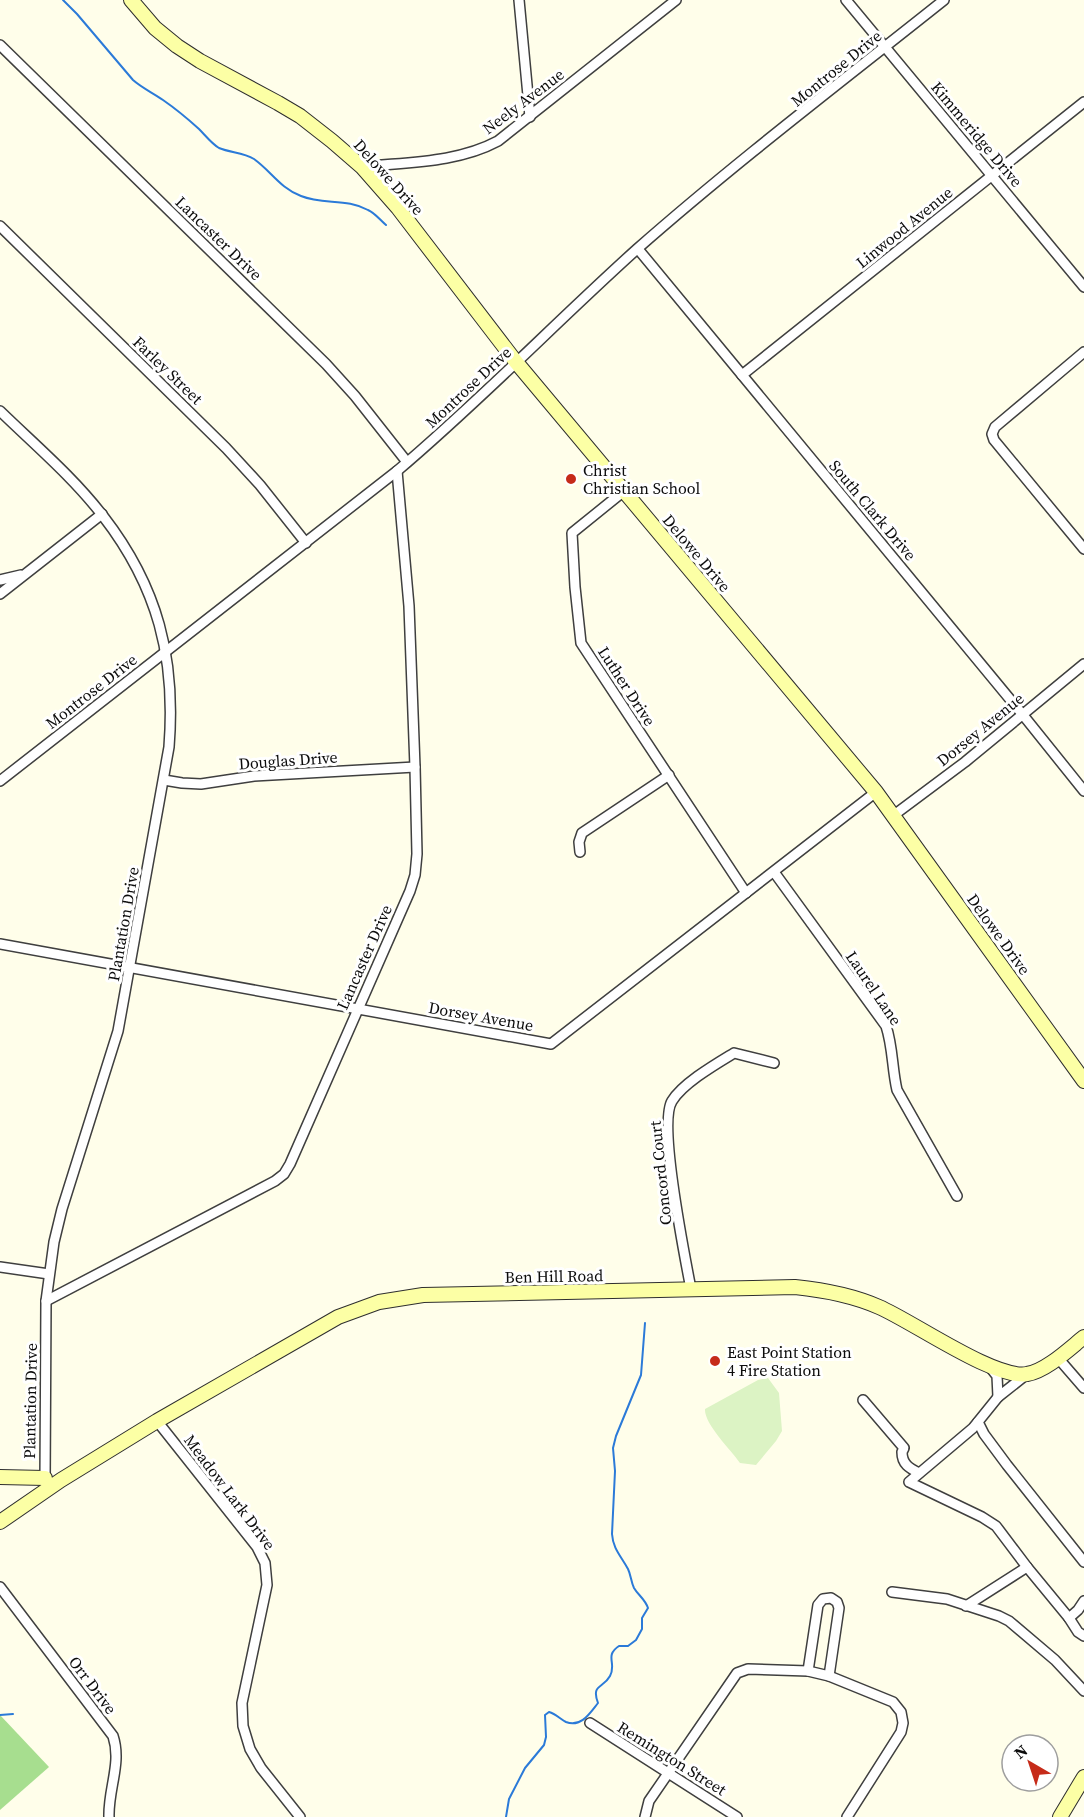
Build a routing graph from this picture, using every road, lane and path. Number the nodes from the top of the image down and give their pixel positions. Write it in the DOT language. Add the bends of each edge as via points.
graph roads {
  1 [pos="131,0"];
  2 [pos="519,0"];
  3 [pos="676,0"];
  4 [pos="846,0"];
  5 [pos="944,0"];
  6 [pos="0,45"];
  7 [pos="885,47"];
  8 [pos="1084,102"];
  9 [pos="530,117"];
  10 [pos="362,167"];
  11 [pos="992,176"];
  12 [pos="0,226"];
  13 [pos="638,249"];
  14 [pos="1084,287"];
  15 [pos="1084,352"];
  16 [pos="516,362"];
  17 [pos="742,375"];
  18 [pos="0,411"];
  19 [pos="407,462"];
  20 [pos="397,471"];
  21 [pos="624,491"];
  22 [pos="102,514"];
  23 [pos="306,543"];
  24 [pos="1084,549"];
  25 [pos="26,573"];
  26 [pos="0,580"];
  27 [pos="0,594"];
  28 [pos="166,652"];
  29 [pos="1084,664"];
  30 [pos="1023,715"];
  31 [pos="415,767"];
  32 [pos="669,775"];
  33 [pos="164,780"];
  34 [pos="0,781"];
  35 [pos="1084,791"];
  36 [pos="876,792"];
  37 [pos="894,815"];
  38 [pos="580,852"];
  39 [pos="774,872"];
  40 [pos="746,893"];
  41 [pos="1,944"];
  42 [pos="0,956"];
  43 [pos="130,968"];
  44 [pos="358,1009"];
  45 [pos="774,1063"];
  46 [pos="1084,1081"];
  47 [pos="957,1196"];
  48 [pos="0,1266"];
  49 [pos="49,1274"];
  50 [pos="691,1289"];
  51 [pos="46,1301"];
  52 [pos="1084,1337"];
  53 [pos="1058,1358"];
  54 [pos="990,1367"];
  55 [pos="1027,1374"];
  56 [pos="1084,1388"];
  57 [pos="998,1397"];
  58 [pos="863,1400"];
  59 [pos="157,1421"];
  60 [pos="978,1422"];
  61 [pos="919,1473"];
  62 [pos="0,1477"];
  63 [pos="45,1485"];
  64 [pos="0,1522"];
  65 [pos="1084,1562"];
  66 [pos="1027,1567"];
  67 [pos="0,1587"];
  68 [pos="892,1592"];
  69 [pos="1084,1601"];
  70 [pos="966,1606"];
  71 [pos="1069,1618"];
  72 [pos="1084,1636"];
  73 [pos="808,1671"];
  74 [pos="830,1676"];
  75 [pos="1084,1691"];
  76 [pos="590,1723"];
  77 [pos="669,1774"];
  78 [pos="1084,1777"];
  79 [pos="109,1817"];
  80 [pos="300,1817"];
  81 [pos="645,1817"];
  82 [pos="737,1817"];
  83 [pos="847,1817"];
  84 [pos="1060,1817"];
  1 -- 10 [label="street, Delowe Drive" via="177,46 300,116"];
  2 -- 9 [label="street"];
  3 -- 9 [label="street, Neely Avenue"];
  4 -- 7 [label="street, Kimmeridge Drive"];
  5 -- 7 [label="street, Montrose Drive"];
  6 -- 19 [label="street, Lancaster Drive" via="326,364"];
  7 -- 11 [label="street, Kimmeridge Drive"];
  7 -- 13 [label="street, Montrose Drive"];
  8 -- 11 [label="street, Linwood Avenue"];
  9 -- 10 [label="street, Neely Avenue" via="498,141 469,154"];
  10 -- 16 [label="street, Delowe Drive"];
  11 -- 14 [label="street, Kimmeridge Drive"];
  11 -- 17 [label="street, Linwood Avenue"];
  12 -- 23 [label="street, Farley Street" via="226,448"];
  13 -- 16 [label="street, Montrose Drive"];
  13 -- 17 [label="street, South Clark Drive"];
  15 -- 24 [label="street" via="995,427 992,434"];
  16 -- 19 [label="street, Montrose Drive"];
  16 -- 21 [label="street, Delowe Drive"];
  17 -- 30 [label="street, South Clark Drive"];
  18 -- 22 [label="street, Plantation Drive"];
  19 -- 20 [label="street, Montrose Drive"];
  20 -- 23 [label="street, Montrose Drive"];
  20 -- 31 [label="street, Lancaster Drive" via="409,606"];
  21 -- 32 [label="street, Luther Drive" via="572,533 581,643"];
  21 -- 36 [label="street, Delowe Drive"];
  22 -- 25 [label="street"];
  22 -- 28 [label="street, Plantation Drive" via="142,578"];
  23 -- 28 [label="street, Montrose Drive"];
  25 -- 26 [label="street"];
  25 -- 27 [label="street"];
  28 -- 33 [label="street, Plantation Drive" via="171,716"];
  28 -- 34 [label="street, Montrose Drive"];
  29 -- 30 [label="street, Dorsey Avenue"];
  30 -- 35 [label="street, South Clark Drive"];
  30 -- 37 [label="street, Dorsey Avenue"];
  31 -- 33 [label="street, Douglas Drive" via="254,776 201,784"];
  31 -- 44 [label="street, Lancaster Drive" via="415,875"];
  32 -- 38 [label="street" via="582,833"];
  32 -- 40 [label="street, Luther Drive"];
  33 -- 43 [label="street, Plantation Drive"];
  36 -- 37 [label="street, Delowe Drive"];
  36 -- 39 [label="street, Dorsey Avenue"];
  37 -- 46 [label="street, Delowe Drive"];
  39 -- 40 [label="street, Dorsey Avenue"];
  39 -- 47 [label="street, Laurel Lane" via="886,1026 897,1090"];
  40 -- 44 [label="street, Dorsey Avenue" via="551,1044"];
  41 -- 42 [label="street"];
  41 -- 43 [label="street, Dorsey Avenue"];
  43 -- 44 [label="street, Dorsey Avenue"];
  43 -- 49 [label="street, Plantation Drive" via="118,1031 62,1209"];
  44 -- 51 [label="street, Lancaster Drive" via="284,1174"];
  45 -- 50 [label="street, Concord Court" via="734,1053 680,1091 671,1102 668,1114 672,1175"];
  48 -- 49 [label="street"];
  49 -- 51 [label="street, Plantation Drive"];
  50 -- 54 [label="street, Ben Hill Road" via="795,1287 845,1294 881,1308"];
  50 -- 59 [label="street, Ben Hill Road" via="423,1295 379,1302 338,1317"];
  51 -- 63 [label="street, Plantation Drive"];
  52 -- 53 [label="street"];
  53 -- 55 [label="street"];
  53 -- 56 [label="street"];
  54 -- 55 [label="street, Ben Hill Road"];
  54 -- 57 [label="street" via="997,1376"];
  55 -- 57 [label="street"];
  57 -- 60 [label="street"];
  58 -- 61 [label="street" via="904,1448 907,1466"];
  59 -- 63 [label="street, Ben Hill Road"];
  59 -- 80 [label="street, Meadow Lark Drive" via="257,1547 265,1563 267,1585 242,1703 243,1726 261,1768"];
  60 -- 61 [label="street"];
  60 -- 65 [label="street"];
  61 -- 66 [label="street" via="909,1482 996,1526"];
  62 -- 63 [label="street"];
  63 -- 64 [label="street, Ben Hill Road"];
  66 -- 70 [label="street"];
  66 -- 71 [label="street"];
  67 -- 79 [label="street, Orr Drive" via="113,1736 117,1757"];
  68 -- 70 [label="street" via="947,1599"];
  69 -- 71 [label="street"];
  70 -- 75 [label="street" via="1009,1621"];
  71 -- 72 [label="street"];
  73 -- 74 [label="street"];
  73 -- 74 [label="street" via="818,1605 831,1598 839,1608"];
  73 -- 77 [label="street" via="748,1669 738,1673"];
  74 -- 83 [label="street" via="893,1702 903,1723"];
  76 -- 77 [label="street, Remington Street"];
  77 -- 81 [label="street" via="650,1801"];
  77 -- 82 [label="street, Remington Street"];
  78 -- 84 [label="street"];
}
